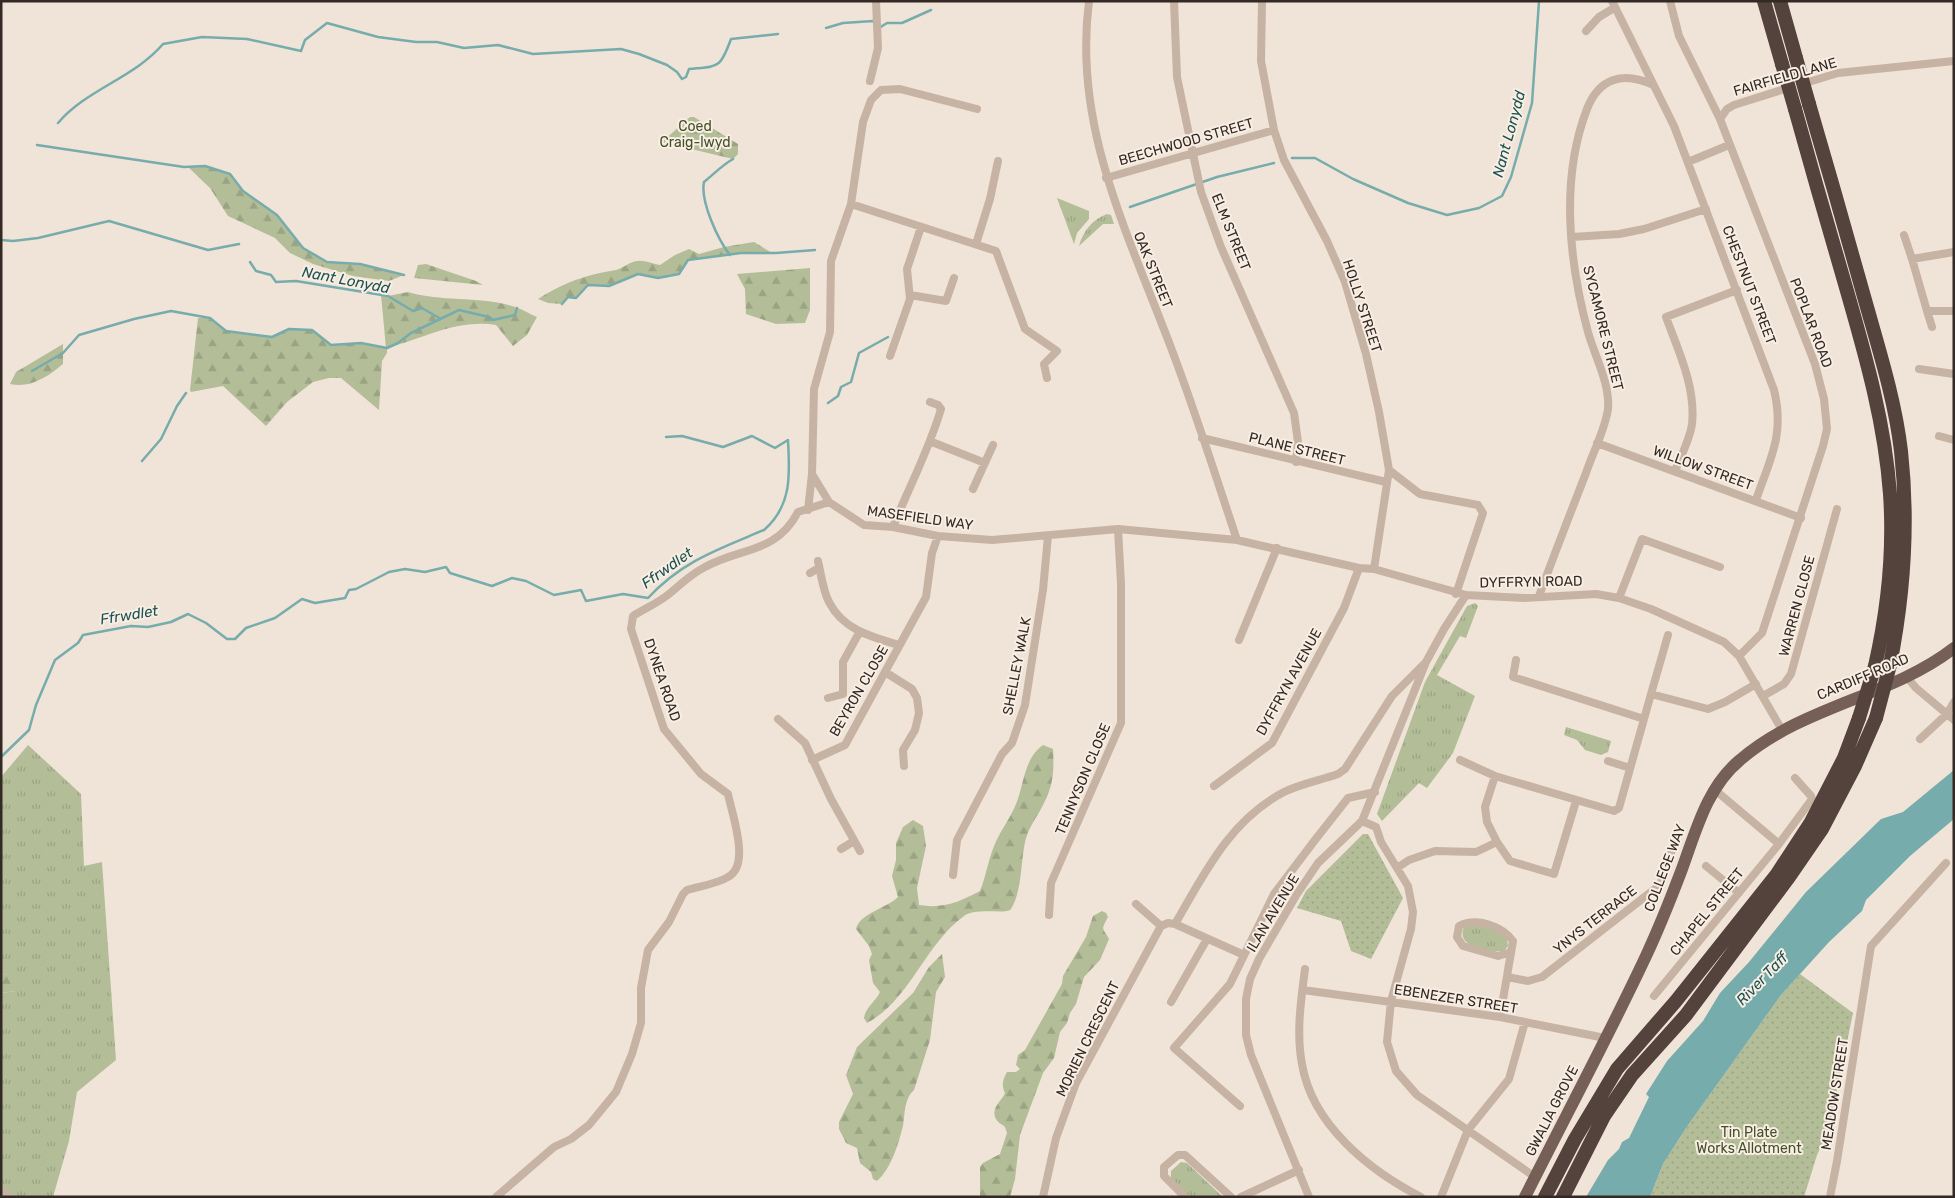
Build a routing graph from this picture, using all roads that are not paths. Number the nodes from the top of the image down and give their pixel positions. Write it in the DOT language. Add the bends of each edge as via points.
graph roads {
  1 [pos="876,1"];
  2 [pos="1089,1"];
  3 [pos="1174,1"];
  4 [pos="1262,1"];
  5 [pos="1670,1"];
  6 [pos="1764,1"];
  7 [pos="1780,1"];
  8 [pos="1613,4"];
  9 [pos="1586,31"];
  10 [pos="1954,61"];
  11 [pos="870,81"];
  12 [pos="1653,85"];
  13 [pos="977,110"];
  14 [pos="1720,119"];
  15 [pos="1274,130"];
  16 [pos="1729,145"];
  17 [pos="1192,154"];
  18 [pos="998,161"];
  19 [pos="1688,162"];
  20 [pos="1106,178"];
  21 [pos="851,204"];
  22 [pos="1706,208"];
  23 [pos="921,227"];
  24 [pos="1904,235"];
  25 [pos="1572,237"];
  26 [pos="976,244"];
  27 [pos="1954,252"];
  28 [pos="1912,259"];
  29 [pos="954,278"];
  30 [pos="1737,290"];
  31 [pos="910,295"];
  32 [pos="1927,310"];
  33 [pos="1954,311"];
  34 [pos="1932,327"];
  35 [pos="890,356"];
  36 [pos="1920,369"];
  37 [pos="1954,374"];
  38 [pos="1048,378"];
  39 [pos="930,402"];
  40 [pos="1939,436"];
  41 [pos="1202,438"];
  42 [pos="1954,440"];
  43 [pos="932,442"];
  44 [pos="1597,443"];
  45 [pos="993,445"];
  46 [pos="1296,462"];
  47 [pos="985,463"];
  48 [pos="1388,470"];
  49 [pos="1676,471"];
  50 [pos="812,474"];
  51 [pos="1386,482"];
  52 [pos="973,489"];
  53 [pos="1756,500"];
  54 [pos="828,502"];
  55 [pos="1837,509"];
  56 [pos="808,510"];
  57 [pos="1801,518"];
  58 [pos="893,526"];
  59 [pos="1118,529"];
  60 [pos="938,536"];
  61 [pos="1048,536"];
  62 [pos="1200,537"];
  63 [pos="1237,540"];
  64 [pos="1277,548"];
  65 [pos="1720,567"];
  66 [pos="1359,568"];
  67 [pos="1374,569"];
  68 [pos="810,573"];
  69 [pos="1456,594"];
  70 [pos="1466,595"];
  71 [pos="1538,596"];
  72 [pos="1619,598"];
  73 [pos="860,633"];
  74 [pos="1668,635"];
  75 [pos="1239,640"];
  76 [pos="899,645"];
  77 [pos="1954,648"];
  78 [pos="1739,656"];
  79 [pos="1516,660"];
  80 [pos="1426,662"];
  81 [pos="885,672"];
  82 [pos="1906,676"];
  83 [pos="1756,684"];
  84 [pos="1651,694"];
  85 [pos="1763,696"];
  86 [pos="828,698"];
  87 [pos="1954,702"];
  88 [pos="1947,714"];
  89 [pos="778,719"];
  90 [pos="1644,719"];
  91 [pos="1954,720"];
  92 [pos="1782,730"];
  93 [pos="1920,739"];
  94 [pos="812,760"];
  95 [pos="1460,760"];
  96 [pos="1608,761"];
  97 [pos="904,766"];
  98 [pos="1630,768"];
  99 [pos="1495,776"];
  100 [pos="1794,778"];
  101 [pos="1214,786"];
  102 [pos="1715,790"];
  103 [pos="1375,792"];
  104 [pos="1576,801"];
  105 [pos="1362,820"];
  106 [pos="854,841"];
  107 [pos="1497,842"];
  108 [pos="1778,844"];
  109 [pos="1673,847"];
  110 [pos="840,849"];
  111 [pos="860,851"];
  112 [pos="1946,863"];
  113 [pos="1706,866"];
  114 [pos="1397,868"];
  115 [pos="953,875"];
  116 [pos="1739,893"];
  117 [pos="1136,904"];
  118 [pos="1049,915"];
  119 [pos="1175,924"];
  120 [pos="1161,926"];
  121 [pos="1207,939"];
  122 [pos="1511,952"];
  123 [pos="1244,955"];
  124 [pos="1305,969"];
  125 [pos="1507,977"];
  126 [pos="1303,990"];
  127 [pos="1654,996"];
  128 [pos="1171,1002"];
  129 [pos="1391,1002"];
  130 [pos="1500,1017"];
  131 [pos="1525,1022"];
  132 [pos="1605,1038"];
  133 [pos="1240,1106"];
  134 [pos="1468,1130"];
  135 [pos="1299,1170"];
  136 [pos="1535,1177"];
  137 [pos="1,1190"];
  138 [pos="11,1197"];
  139 [pos="496,1197"];
  140 [pos="1043,1197"];
  141 [pos="1185,1197"];
  142 [pos="1231,1197"];
  143 [pos="1241,1197"];
  144 [pos="1309,1197"];
  145 [pos="1421,1197"];
  146 [pos="1440,1197"];
  147 [pos="1525,1197"];
  148 [pos="1545,1197"];
  149 [pos="1563,1197"];
  150 [pos="1830,1197"];
  1 -- 11 [label="street" via="878,48"];
  2 -- 20 [label="street, OAK STREET" via="1091,114"];
  3 -- 17 [label="street, ELM STREET" via="1177,77"];
  4 -- 15 [label="street, HOLLY STREET" via="1261,61"];
  5 -- 14 [label="street, POPLAR ROAD" via="1679,36"];
  6 -- 148 [label="highway, bridge" via="1864,352 1887,459 1892,528 1884,627 1859,718 1844,758 1812,822 1777,874 1617,1069"];
  7 -- 149 [label="highway, bridge" via="1872,325 1901,449 1906,529 1898,629 1876,718 1856,766 1822,829 1686,1015 1632,1075 1604,1116"];
  8 -- 9 [label="street"];
  8 -- 12 [label="street, CHESTNUT STREET"];
  10 -- 14 [label="street, FAIRFIELD LANE" via="1838,73 1740,102 1727,109"];
  12 -- 19 [label="street, CHESTNUT STREET"];
  12 -- 25 [label="street, SYCAMORE STREET" via="1633,78 1612,80 1591,98 1576,148"];
  13 -- 21 [label="street" via="900,89 881,90 871,100 863,122"];
  14 -- 16 [label="street, POPLAR ROAD"];
  15 -- 17 [label="street, BEECHWOOD STREET"];
  15 -- 48 [label="street, HOLLY STREET" via="1284,160 1327,241 1344,282 1366,354"];
  16 -- 19 [label="street"];
  16 -- 57 [label="street, POPLAR ROAD" via="1815,364 1824,399 1827,428"];
  17 -- 20 [label="street, BEECHWOOD STREET"];
  17 -- 46 [label="street, ELM STREET" via="1201,192 1221,247 1294,413 1298,442"];
  18 -- 26 [label="street"];
  19 -- 22 [label="street, CHESTNUT STREET"];
  20 -- 41 [label="street, OAK STREET" via="1177,362"];
  21 -- 23 [label="street"];
  21 -- 50 [label="street" via="831,261 830,332 814,389"];
  22 -- 25 [label="street" via="1644,229"];
  22 -- 30 [label="street, CHESTNUT STREET"];
  23 -- 26 [label="street"];
  23 -- 31 [label="street" via="907,269"];
  24 -- 28 [label="street"];
  25 -- 44 [label="street, SYCAMORE STREET" via="1582,309 1607,394 1606,417"];
  26 -- 38 [label="street" via="996,251 1025,329 1057,351 1044,364"];
  27 -- 28 [label="street"];
  28 -- 32 [label="street"];
  29 -- 31 [label="street" via="946,301"];
  30 -- 49 [label="street" via="1666,316 1686,374 1693,407 1692,426"];
  30 -- 53 [label="street, CHESTNUT STREET" via="1774,390 1779,415 1775,443"];
  31 -- 35 [label="street"];
  32 -- 33 [label="street"];
  32 -- 34 [label="street"];
  36 -- 37 [label="street"];
  39 -- 43 [label="street" via="941,409"];
  40 -- 42 [label="street"];
  41 -- 46 [label="street, PLANE STREET"];
  41 -- 63 [label="street, OAK STREET"];
  43 -- 47 [label="street"];
  43 -- 58 [label="street"];
  44 -- 49 [label="street, WILLOW STREET"];
  44 -- 71 [label="street, SYCAMORE STREET"];
  45 -- 47 [label="street"];
  46 -- 51 [label="street, PLANE STREET"];
  47 -- 52 [label="street"];
  48 -- 51 [label="street, HOLLY STREET"];
  48 -- 69 [label="street" via="1420,494 1478,505 1483,512"];
  49 -- 53 [label="street, WILLOW STREET"];
  50 -- 54 [label="street, MASEFIELD WAY"];
  50 -- 56 [label="street"];
  51 -- 67 [label="street, HOLLY STREET"];
  53 -- 57 [label="street, WILLOW STREET"];
  54 -- 56 [label="street, DYNEA ROAD"];
  54 -- 58 [label="street, MASEFIELD WAY" via="864,525"];
  55 -- 85 [label="street, WARREN CLOSE" via="1791,674 1784,684"];
  56 -- 139 [label="street, DYNEA ROAD" via="798,512 791,526 778,539 707,566 633,616 631,629 664,729 701,774 728,794 741,856 739,867 729,877 687,890 648,950 640,1023 632,1054 616,1092 589,1125 554,1147"];
  57 -- 78 [label="street, POPLAR ROAD" via="1762,633"];
  58 -- 60 [label="street, MASEFIELD WAY"];
  59 -- 61 [label="street, MASEFIELD WAY"];
  59 -- 62 [label="street, MASEFIELD WAY"];
  59 -- 118 [label="street, TENNYSON CLOSE" via="1122,584 1121,723 1052,883"];
  60 -- 61 [label="street, MASEFIELD WAY" via="992,540"];
  60 -- 76 [label="street, BEYRON CLOSE" via="932,552 926,597"];
  61 -- 115 [label="street, SHELLEY WALK" via="1043,590 1024,705 1012,743 1002,754 957,840"];
  62 -- 63 [label="street, DYFFRYN ROAD"];
  63 -- 64 [label="street, DYFFRYN ROAD"];
  64 -- 66 [label="street, DYFFRYN ROAD"];
  64 -- 75 [label="street"];
  65 -- 72 [label="street" via="1642,539"];
  66 -- 67 [label="street, DYFFRYN ROAD"];
  66 -- 101 [label="street, DYFFRYN AVENUE" via="1344,608 1272,743"];
  67 -- 69 [label="street, DYFFRYN ROAD"];
  68 -- 73 [label="street" via="818,564 828,602 842,620"];
  69 -- 70 [label="street, DYFFRYN ROAD"];
  70 -- 71 [label="street, DYFFRYN ROAD"];
  70 -- 80 [label="street"];
  71 -- 72 [label="street, DYFFRYN ROAD" via="1596,594"];
  72 -- 78 [label="street, DYFFRYN ROAD" via="1698,628 1724,642"];
  73 -- 76 [label="street"];
  73 -- 86 [label="street" via="843,662 843,694"];
  74 -- 84 [label="street"];
  76 -- 81 [label="street, BEYRON CLOSE"];
  77 -- 82 [label="main road, CARDIFF ROAD"];
  78 -- 83 [label="street, DYFFRYN ROAD"];
  79 -- 90 [label="street" via="1513,678"];
  80 -- 103 [label="street, ILAN AVENUE"];
  80 -- 119 [label="street" via="1392,696 1345,769 1272,798 1233,832 1210,862"];
  81 -- 94 [label="street, BEYRON CLOSE" via="845,745"];
  81 -- 97 [label="street" via="912,689 918,698 915,730 903,750"];
  82 -- 88 [label="street"];
  82 -- 92 [label="main road, CARDIFF ROAD"];
  83 -- 84 [label="street" via="1708,709"];
  83 -- 85 [label="street, DYFFRYN ROAD"];
  84 -- 90 [label="street"];
  85 -- 92 [label="street, DYFFRYN ROAD"];
  87 -- 88 [label="street"];
  88 -- 91 [label="street"];
  88 -- 93 [label="street"];
  89 -- 94 [label="street" via="805,743"];
  90 -- 98 [label="street"];
  92 -- 102 [label="main road, COLLEGE WAY" via="1738,761"];
  94 -- 106 [label="street"];
  95 -- 99 [label="street"];
  96 -- 98 [label="street"];
  98 -- 104 [label="street" via="1619,808 1614,811"];
  99 -- 104 [label="street"];
  99 -- 107 [label="street" via="1486,800 1485,815"];
  100 -- 108 [label="street, CHAPEL STREET" via="1812,799"];
  102 -- 108 [label="street"];
  102 -- 132 [label="main road, COLLEGE WAY" via="1693,832 1659,926"];
  103 -- 105 [label="street, ILAN AVENUE"];
  103 -- 123 [label="street" via="1348,798 1274,894"];
  104 -- 107 [label="street" via="1554,874 1510,862"];
  105 -- 114 [label="street" via="1376,827"];
  105 -- 135 [label="street, ILAN AVENUE" via="1318,864 1296,894 1259,959 1246,999 1246,1035 1250,1055"];
  106 -- 110 [label="street"];
  106 -- 111 [label="street"];
  107 -- 114 [label="street" via="1476,852 1436,851"];
  108 -- 116 [label="street, CHAPEL STREET"];
  109 -- 125 [label="street, YNYS TERRACE" via="1660,885 1536,980"];
  112 -- 150 [label="street, MEADOW STREET" via="1871,946"];
  113 -- 116 [label="street"];
  114 -- 129 [label="street" via="1408,886 1413,912"];
  116 -- 127 [label="street, CHAPEL STREET"];
  117 -- 120 [label="street"];
  119 -- 120 [label="street"];
  119 -- 121 [label="street"];
  120 -- 140 [label="street, MORIEN CRESCENT" via="1076,1084 1056,1138"];
  121 -- 123 [label="street"];
  121 -- 128 [label="street"];
  122 -- 122 [label="street" via="1498,956 1462,946 1457,937 1459,926 1469,921 1506,931 1514,941"];
  122 -- 125 [label="street"];
  123 -- 133 [label="street" via="1230,984 1174,1048"];
  124 -- 126 [label="street"];
  125 -- 130 [label="street"];
  126 -- 129 [label="street, EBENEZER STREET"];
  126 -- 145 [label="street" via="1299,1036 1302,1066 1313,1100 1354,1151 1394,1183"];
  129 -- 130 [label="street, EBENEZER STREET"];
  129 -- 134 [label="street" via="1387,1042 1396,1071 1417,1095"];
  130 -- 131 [label="street, EBENEZER STREET"];
  131 -- 132 [label="street, EBENEZER STREET"];
  131 -- 134 [label="street" via="1510,1079"];
  132 -- 136 [label="main road, GWALIA GROVE"];
  134 -- 136 [label="street"];
  134 -- 146 [label="street"];
  135 -- 143 [label="street"];
  135 -- 144 [label="street, ILAN AVENUE"];
  136 -- 147 [label="main road, GWALIA GROVE"];
  137 -- 138 [label="street"];
  141 -- 142 [label="street" via="1164,1176 1164,1167 1178,1155 1185,1155"];
}
